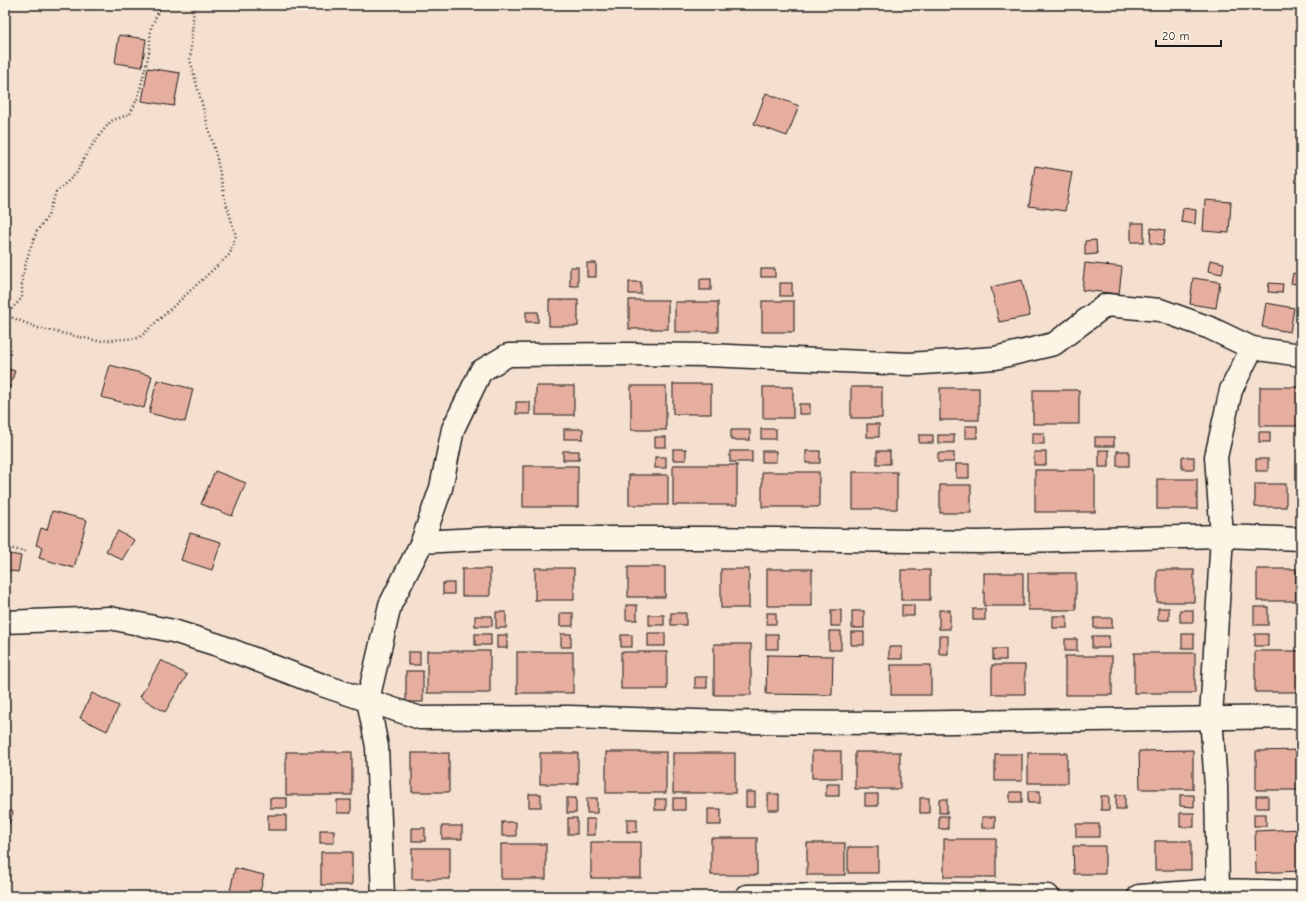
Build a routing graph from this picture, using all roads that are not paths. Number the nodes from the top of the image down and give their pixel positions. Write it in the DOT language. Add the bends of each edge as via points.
graph roads {
  1 [pos="1252,348"];
  2 [pos="1301,355"];
  3 [pos="1222,536"];
  4 [pos="1301,539"];
  5 [pos="422,542"];
  6 [pos="5,622"];
  7 [pos="368,700"];
  8 [pos="1211,717"];
  9 [pos="1301,717"];
  10 [pos="1218,890"];
  11 [pos="1301,892"];
  12 [pos="383,896"];
  13 [pos="747,896"];
  14 [pos="1048,896"];
  15 [pos="1139,896"];
  1 -- 2 [label="street"];
  1 -- 3 [label="street" via="1231,390 1216,457"];
  1 -- 5 [label="street" via="1210,328 1160,310 1106,305 1054,344 995,358 909,364 707,355 508,355 481,371 453,429 441,488"];
  3 -- 4 [label="street"];
  3 -- 5 [label="street" via="978,542 707,538 495,538"];
  3 -- 8 [label="street"];
  5 -- 7 [label="street" via="390,605"];
  6 -- 7 [label="street" via="110,618 173,631"];
  7 -- 8 [label="street" via="420,718 569,717 884,723"];
  7 -- 12 [label="street" via="377,747"];
  8 -- 9 [label="street"];
  8 -- 10 [label="street" via="1216,786"];
  10 -- 11 [label="street"];
  10 -- 15 [label="street"];
  13 -- 14 [label="street"];
}
